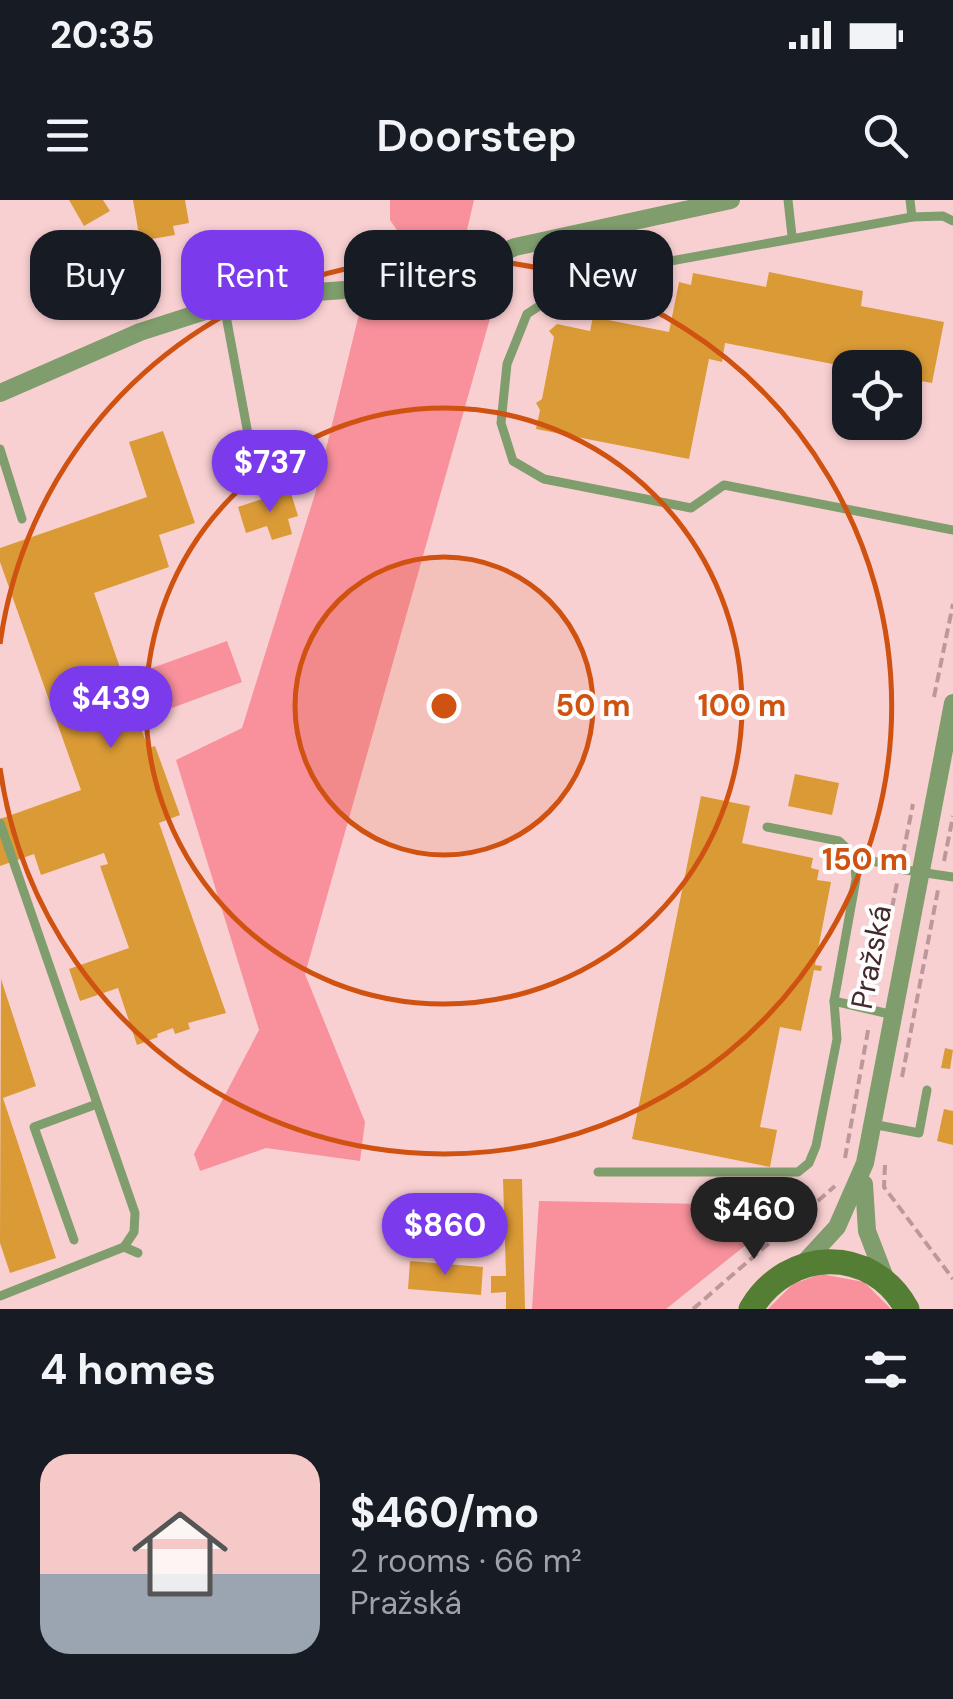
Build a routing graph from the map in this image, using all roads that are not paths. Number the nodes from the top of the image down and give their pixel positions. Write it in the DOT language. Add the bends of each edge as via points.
graph roads {
  1 [pos="731,200"];
  2 [pos="788,200"];
  3 [pos="910,200"];
  4 [pos="912,217"];
  5 [pos="953,221"];
  6 [pos="792,236"];
  7 [pos="324,291"];
  8 [pos="181,319"];
  9 [pos="227,320"];
  10 [pos="0,394"];
  11 [pos="0,449"];
  12 [pos="256,477"];
  13 [pos="22,519"];
  14 [pos="953,530"];
  15 [pos="953,704"];
  16 [pos="0,823"];
  17 [pos="767,826"];
  18 [pos="854,855"];
  19 [pos="921,871"];
  20 [pos="953,877"];
  21 [pos="834,1001"];
  22 [pos="893,1015"];
  23 [pos="926,1090"];
  24 [pos="97,1104"];
  25 [pos="872,1124"];
  26 [pos="864,1163"];
  27 [pos="598,1172"];
  28 [pos="74,1240"];
  29 [pos="124,1248"];
  30 [pos="138,1253"];
  31 [pos="802,1264"];
  32 [pos="888,1282"];
  33 [pos="0,1296"];
  34 [pos="751,1309"];
  35 [pos="907,1309"];
  1 -- 7 [label="street" via="514,247 451,274 400,286"];
  2 -- 6 [label="lane"];
  3 -- 4 [label="lane"];
  4 -- 5 [label="lane"];
  4 -- 6 [label="lane"];
  6 -- 14 [label="lane" via="583,277 527,314 507,364 501,423 513,461 544,478 691,508 724,485"];
  8 -- 10 [label="street"];
  9 -- 12 [label="lane"];
  11 -- 13 [label="lane"];
  15 -- 19 [label="street, Pražská"];
  16 -- 24 [label="lane"];
  17 -- 18 [label="lane" via="839,841"];
  18 -- 19 [label="lane"];
  18 -- 21 [label="lane" via="856,879"];
  19 -- 20 [label="lane"];
  19 -- 22 [label="street, Pražská"];
  21 -- 22 [label="lane"];
  21 -- 27 [label="lane" via="838,1040 816,1146 798,1172"];
  22 -- 25 [label="street, Pražská"];
  23 -- 25 [label="lane" via="919,1133"];
  24 -- 28 [label="lane" via="34,1127"];
  24 -- 29 [label="lane" via="135,1214"];
  25 -- 26 [label="street, Pražská"];
  26 -- 31 [label="street" via="837,1227"];
  26 -- 32 [label="street" via="867,1231"];
  29 -- 30 [label="lane"];
  29 -- 33 [label="lane"];
  31 -- 32 [label="main road" via="847,1262"];
  31 -- 34 [label="main road" via="779,1276"];
  32 -- 35 [label="main road"];
}
